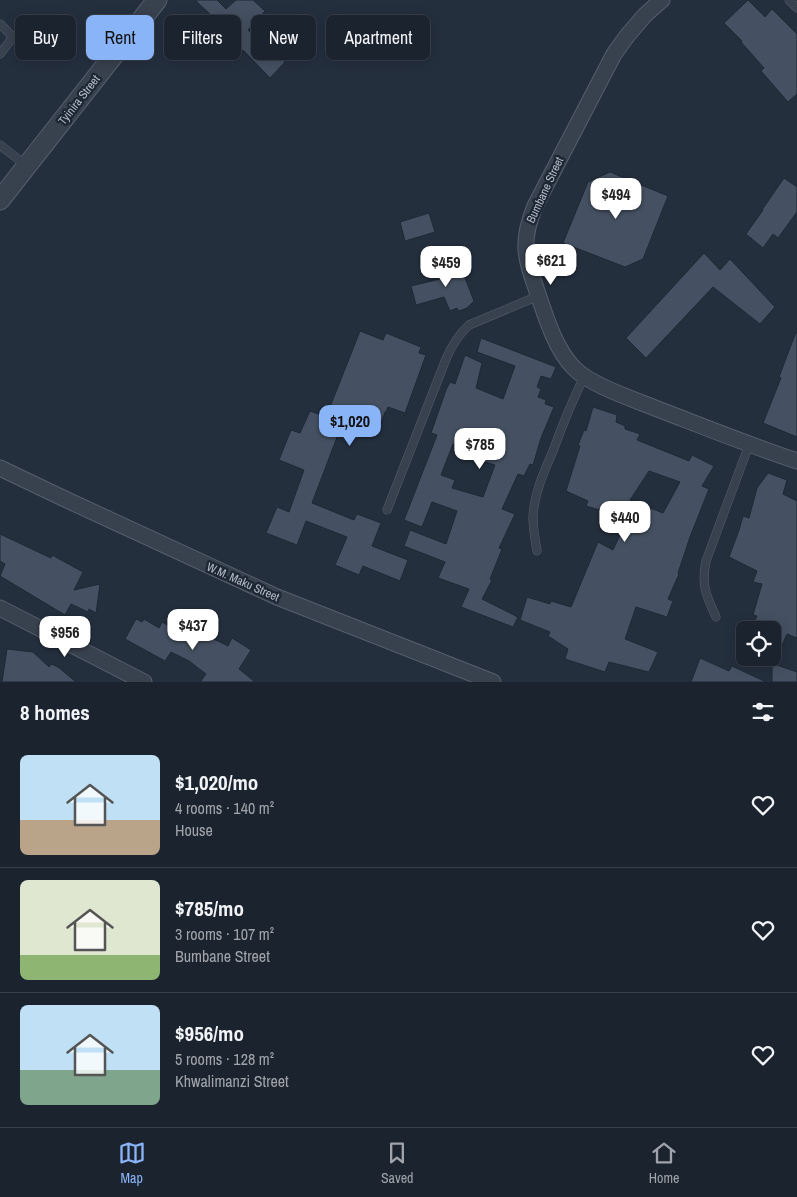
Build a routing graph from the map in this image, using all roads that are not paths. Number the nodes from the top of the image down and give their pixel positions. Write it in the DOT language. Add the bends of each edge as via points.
graph roads {
  1 [pos="157,0"];
  2 [pos="662,0"];
  3 [pos="789,0"];
  4 [pos="797,8"];
  5 [pos="0,24"];
  6 [pos="0,54"];
  7 [pos="0,145"];
  8 [pos="27,166"];
  9 [pos="0,200"];
  10 [pos="538,296"];
  11 [pos="584,377"];
  12 [pos="749,445"];
  13 [pos="797,461"];
  14 [pos="0,468"];
  15 [pos="388,510"];
  16 [pos="537,551"];
  17 [pos="0,608"];
  18 [pos="716,616"];
  19 [pos="144,682"];
  20 [pos="493,682"];
  1 -- 8 [label="street, Tyinira Street"];
  2 -- 10 [label="street, Bumbane Street" via="614,54 534,206 525,246"];
  3 -- 4 [label="lane"];
  5 -- 6 [label="lane" via="11,35"];
  7 -- 8 [label="lane"];
  8 -- 9 [label="street, Tyinira Street"];
  10 -- 11 [label="street, Bumbane Street" via="563,354"];
  10 -- 15 [label="lane" via="469,325 454,341"];
  11 -- 12 [label="street, Bumbane Street"];
  11 -- 16 [label="lane" via="538,487 533,518"];
  12 -- 13 [label="street, Bumbane Street"];
  12 -- 18 [label="lane" via="703,574 707,597"];
  14 -- 20 [label="street, W.M. Maku Street" via="277,597"];
  17 -- 19 [label="street"];
}
